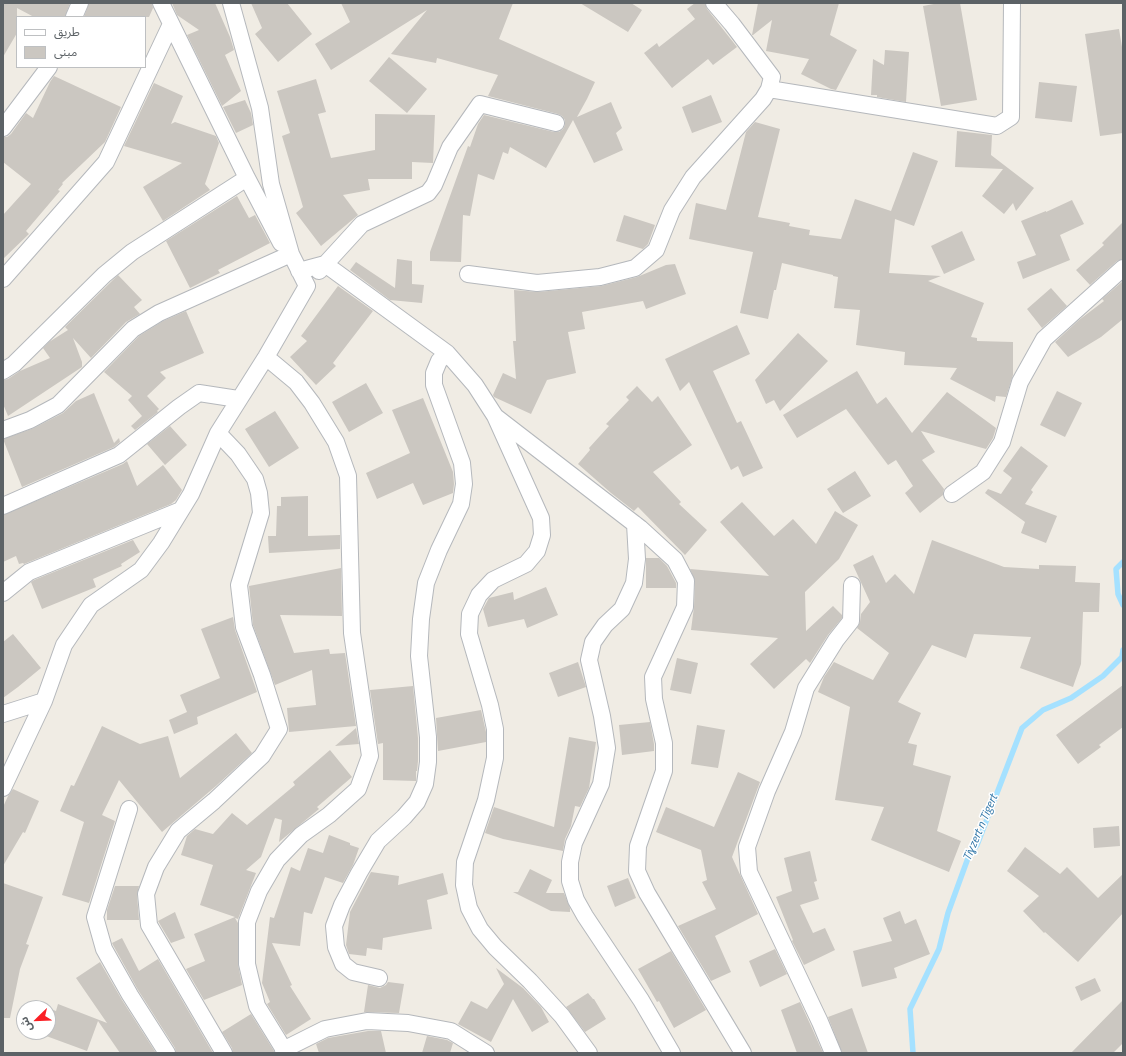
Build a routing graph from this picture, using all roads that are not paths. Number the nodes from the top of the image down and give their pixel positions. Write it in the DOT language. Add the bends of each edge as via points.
graph roads {
  1 [pos="80,3"];
  2 [pos="161,3"];
  3 [pos="231,3"];
  4 [pos="714,3"];
  5 [pos="1012,3"];
  6 [pos="74,16"];
  7 [pos="171,24"];
  8 [pos="48,68"];
  9 [pos="769,89"];
  10 [pos="556,123"];
  11 [pos="3,128"];
  12 [pos="247,178"];
  13 [pos="289,254"];
  14 [pos="325,264"];
  15 [pos="1123,268"];
  16 [pos="299,271"];
  17 [pos="468,274"];
  18 [pos="3,279"];
  19 [pos="307,286"];
  20 [pos="447,353"];
  21 [pos="266,358"];
  22 [pos="3,371"];
  23 [pos="238,399"];
  24 [pos="495,416"];
  25 [pos="3,430"];
  26 [pos="218,433"];
  27 [pos="952,494"];
  28 [pos="3,506"];
  29 [pos="181,510"];
  30 [pos="635,524"];
  31 [pos="852,585"];
  32 [pos="3,593"];
  33 [pos="44,701"];
  34 [pos="3,714"];
  35 [pos="3,788"];
  36 [pos="129,810"];
  37 [pos="379,978"];
  38 [pos="284,1052"];
  39 [pos="167,1053"];
  40 [pos="224,1053"];
  41 [pos="486,1053"];
  42 [pos="589,1053"];
  43 [pos="672,1053"];
  44 [pos="743,1053"];
  45 [pos="833,1053"];
  1 -- 6 [label="street"];
  2 -- 7 [label="street"];
  3 -- 13 [label="street" via="260,108 271,184"];
  4 -- 9 [label="street" via="772,76"];
  5 -- 9 [label="street" via="1011,117 997,126"];
  7 -- 12 [label="street"];
  7 -- 18 [label="street" via="106,162"];
  8 -- 11 [label="street"];
  9 -- 17 [label="street" via="692,176 672,210 656,250 635,268 600,277 537,283"];
  10 -- 14 [label="street" via="480,104 450,147 428,193 362,224"];
  12 -- 13 [label="street"];
  12 -- 22 [label="street" via="132,252 104,275 14,364"];
  13 -- 16 [label="street"];
  13 -- 25 [label="street" via="159,313 133,329 58,405 30,420"];
  14 -- 16 [label="street"];
  14 -- 19 [label="street"];
  14 -- 20 [label="street"];
  15 -- 27 [label="street" via="1044,339 1020,382 1002,442 984,472"];
  16 -- 19 [label="street"];
  19 -- 21 [label="street"];
  20 -- 24 [label="street" via="475,385"];
  20 -- 37 [label="street" via="439,361 434,373 434,385 462,463 464,484 461,504 426,583 421,619 419,656 428,737 425,784 417,802 378,841 342,905 334,926 336,947 342,964 353,972"];
  21 -- 23 [label="street"];
  21 -- 38 [label="street" via="296,382 312,403 336,442 348,476 352,633 370,756 358,789 329,815 301,835 277,860 259,891 247,922 247,964 257,1006"];
  23 -- 26 [label="street"];
  23 -- 28 [label="street" via="199,393 119,455"];
  24 -- 30 [label="street"];
  24 -- 42 [label="street" via="541,518 542,535 537,551 526,564 493,580 479,595 470,614 469,634 495,729 495,758 486,800 465,862 464,885 470,908 480,929 562,1016"];
  26 -- 29 [label="street" via="191,494"];
  26 -- 40 [label="street" via="256,480 259,493 261,513 239,585 244,627 279,729 262,756 178,832 156,866 146,894 149,925"];
  29 -- 32 [label="street" via="29,572"];
  29 -- 33 [label="street" via="141,570 91,604 64,645"];
  30 -- 43 [label="street" via="637,559 634,583 622,609 605,624 593,642 589,660 607,748 601,784 574,843 570,881 585,916 641,1000"];
  30 -- 44 [label="street" via="675,560 686,581 685,607 653,677 654,699 664,743 664,771 638,846 637,871 647,893"];
  31 -- 45 [label="street" via="851,621 806,688 793,732 767,791 747,846 750,872"];
  33 -- 34 [label="street"];
  33 -- 35 [label="street"];
  36 -- 39 [label="street" via="95,917 104,949"];
  38 -- 41 [label="street" via="325,1029 367,1021 408,1023 451,1031"];
}
